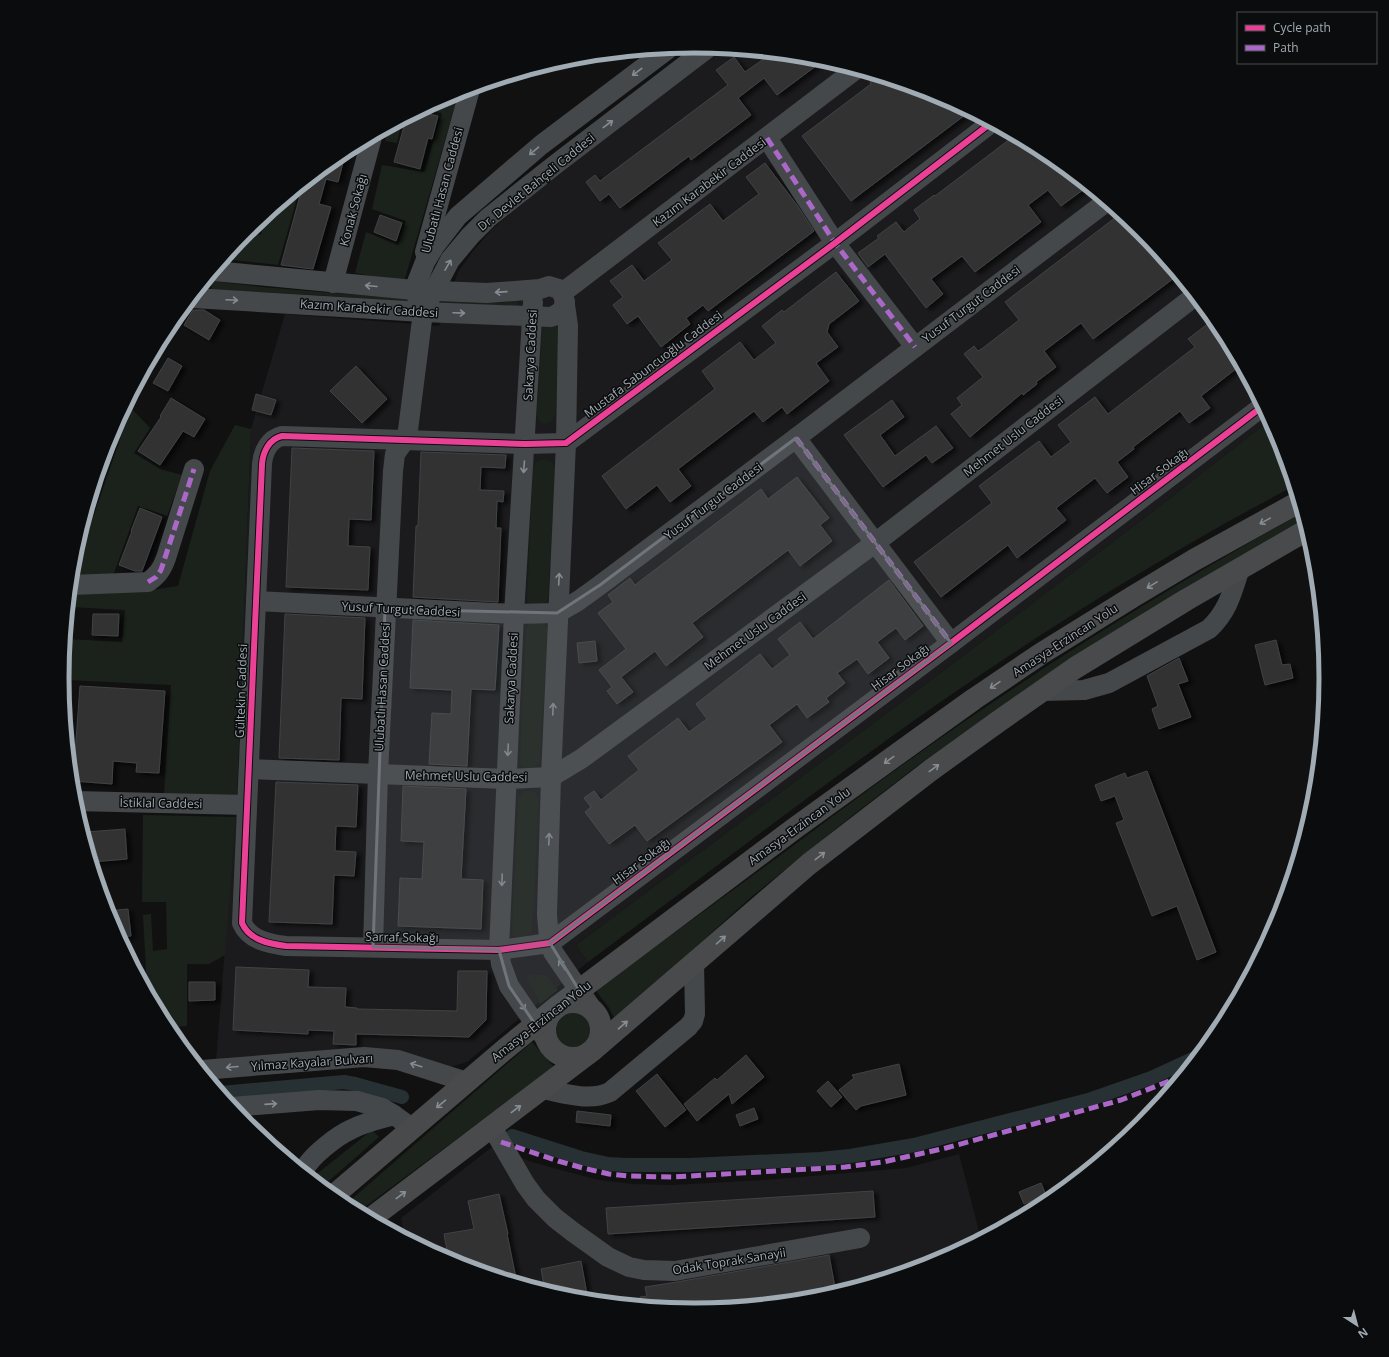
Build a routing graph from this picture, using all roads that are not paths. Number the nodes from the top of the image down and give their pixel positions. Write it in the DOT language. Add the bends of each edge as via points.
graph roads {
  1 [pos="701,53"];
  2 [pos="662,54"];
  3 [pos="852,73"];
  4 [pos="468,96"];
  5 [pos="987,126"];
  6 [pos="767,138"];
  7 [pos="370,144"];
  8 [pos="1103,205"];
  9 [pos="835,243"];
  10 [pos="219,272"];
  11 [pos="333,283"];
  12 [pos="207,287"];
  13 [pos="414,290"];
  14 [pos="434,291"];
  15 [pos="200,295"];
  16 [pos="564,297"];
  17 [pos="198,298"];
  18 [pos="1192,299"];
  19 [pos="538,306"];
  20 [pos="423,312"];
  21 [pos="915,347"];
  22 [pos="1258,409"];
  23 [pos="796,438"];
  24 [pos="405,440"];
  25 [pos="566,443"];
  26 [pos="525,444"];
  27 [pos="194,469"];
  28 [pos="1295,504"];
  29 [pos="1303,533"];
  30 [pos="875,543"];
  31 [pos="1240,568"];
  32 [pos="76,584"];
  33 [pos="256,601"];
  34 [pos="386,609"];
  35 [pos="557,613"];
  36 [pos="514,614"];
  37 [pos="951,643"];
  38 [pos="1042,691"];
  39 [pos="249,769"];
  40 [pos="378,773"];
  41 [pos="551,777"];
  42 [pos="506,779"];
  43 [pos="81,801"];
  44 [pos="247,805"];
  45 [pos="255,938"];
  46 [pos="550,943"];
  47 [pos="373,947"];
  48 [pos="500,950"];
  49 [pos="694,963"];
  50 [pos="579,990"];
  51 [pos="557,1007"];
  52 [pos="592,1009"];
  53 [pos="541,1033"];
  54 [pos="593,1050"];
  55 [pos="207,1070"];
  56 [pos="467,1082"];
  57 [pos="542,1089"];
  58 [pos="239,1107"];
  59 [pos="394,1115"];
  60 [pos="492,1127"];
  61 [pos="412,1128"];
  62 [pos="305,1167"];
  63 [pos="338,1192"];
  64 [pos="375,1216"];
  65 [pos="860,1238"];
  14 -- 1 [label="street, Dr. Devlet Bahçeli Caddesi, one-way" via="450,260 488,218"];
  2 -- 13 [label="street, Dr. Devlet Bahçeli Caddesi, one-way" via="541,145 458,216 434,247"];
  3 -- 6 [label="street, Kazım Karabekir Caddesi"];
  4 -- 13 [label="street, Ulubatlı Hasan Caddesi"];
  5 -- 9 [label="street, Mustafa Sabuncuoğlu Caddesi"];
  6 -- 9 [label="street"];
  6 -- 16 [label="street, Kazım Karabekir Caddesi"];
  7 -- 11 [label="street, Konak Sokağı"];
  8 -- 21 [label="street, Yusuf Turgut Caddesi"];
  9 -- 21 [label="street"];
  9 -- 25 [label="street, Mustafa Sabuncuoğlu Caddesi"];
  10 -- 11 [label="street, Kazım Karabekir Caddesi"];
  13 -- 11 [label="street, Kazım Karabekir Caddesi, one-way"];
  12 -- 15 [label="street"];
  13 -- 14 [label="street, Kazım Karabekir Caddesi"];
  13 -- 20 [label="street"];
  19 -- 14 [label="street, Kazım Karabekir Caddesi, one-way" via="487,293"];
  14 -- 20 [label="street, Dr. Devlet Bahçeli Caddesi"];
  16 -- 19 [label="street, Kazım Karabekir Caddesi" via="564,305 556,315"];
  16 -- 19 [label="street, Kazım Karabekir Caddesi" via="559,289 549,286"];
  16 -- 25 [label="street" via="568,326"];
  17 -- 20 [label="street, Kazım Karabekir Caddesi, one-way"];
  18 -- 30 [label="street, Mehmet Uslu Caddesi"];
  20 -- 19 [label="street, Kazım Karabekir Caddesi, one-way"];
  19 -- 26 [label="street, Sakarya Caddesi"];
  20 -- 24 [label="street, Ulubatlı Hasan Caddesi"];
  21 -- 23 [label="street, Yusuf Turgut Caddesi"];
  22 -- 37 [label="street, Hisar Sokağı"];
  23 -- 30 [label="street"];
  23 -- 35 [label="street, Yusuf Turgut Caddesi" via="600,585"];
  24 -- 26 [label="street"];
  24 -- 33 [label="street, Gültekin Caddesi" via="282,436 270,443 262,464"];
  24 -- 34 [label="street, Ulubatlı Hasan Caddesi" via="395,454 394,462"];
  25 -- 26 [label="street"];
  35 -- 25 [label="street, one-way"];
  26 -- 36 [label="street, Sakarya Caddesi, one-way"];
  27 -- 32 [label="street" via="161,570 156,577 148,582"];
  28 -- 50 [label="highway, Amasya-Erzincan Yolu, one-way" via="1134,596 974,699 795,828"];
  29 -- 31 [label="highway"];
  30 -- 37 [label="street"];
  30 -- 41 [label="street, Mehmet Uslu Caddesi" via="580,759"];
  31 -- 38 [label="highway" via="1124,637"];
  31 -- 38 [label="street" via="1226,608 1209,629 1110,683 1084,690"];
  33 -- 34 [label="street, Yusuf Turgut Caddesi"];
  33 -- 39 [label="street, Gültekin Caddesi"];
  34 -- 36 [label="street, Yusuf Turgut Caddesi"];
  34 -- 40 [label="street, Ulubatlı Hasan Caddesi"];
  35 -- 36 [label="street, Yusuf Turgut Caddesi"];
  41 -- 35 [label="street, one-way"];
  36 -- 42 [label="street, Sakarya Caddesi, one-way"];
  37 -- 46 [label="street, Hisar Sokağı"];
  49 -- 38 [label="highway, one-way" via="792,878 854,829"];
  39 -- 40 [label="street, Mehmet Uslu Caddesi"];
  39 -- 44 [label="street, Gültekin Caddesi"];
  40 -- 42 [label="street, Mehmet Uslu Caddesi"];
  40 -- 47 [label="street, Ulubatlı Hasan Caddesi"];
  41 -- 42 [label="street, Mehmet Uslu Caddesi"];
  46 -- 41 [label="street, one-way" via="547,914"];
  42 -- 48 [label="street, Sakarya Caddesi, one-way"];
  43 -- 44 [label="street, İstiklal Caddesi"];
  44 -- 45 [label="street, Gültekin Caddesi" via="242,923 244,929"];
  45 -- 47 [label="street, Sarraf Sokağı" via="286,946"];
  46 -- 48 [label="street, Sarraf Sokağı"];
  50 -- 46 [label="street, one-way" via="553,952"];
  47 -- 48 [label="street, Sarraf Sokağı"];
  48 -- 53 [label="street, Sakarya Caddesi, one-way" via="501,964 509,986"];
  54 -- 49 [label="highway, one-way"];
  49 -- 57 [label="street" via="696,1014 693,1021 610,1092 593,1097"];
  50 -- 51 [label="highway, Amasya-Erzincan Yolu"];
  50 -- 52 [label="street"];
  51 -- 52 [label="highway" via="575,1002"];
  51 -- 53 [label="highway" via="546,1022 545,1032"];
  52 -- 54 [label="highway" via="601,1025 601,1034"];
  53 -- 54 [label="highway" via="556,1052 568,1058 577,1058"];
  53 -- 56 [label="highway, Amasya-Erzincan Yolu"];
  54 -- 57 [label="highway"];
  56 -- 55 [label="street, Yılmaz Kayalar Bulvarı, one-way" via="398,1060 364,1056"];
  56 -- 61 [label="highway, Amasya-Erzincan Yolu, one-way"];
  60 -- 57 [label="highway, one-way"];
  58 -- 59 [label="street, one-way" via="357,1100"];
  59 -- 61 [label="street"];
  59 -- 62 [label="street" via="342,1134"];
  64 -- 60 [label="highway, one-way"];
  60 -- 65 [label="street, Odak Toprak Sanayii" via="536,1199 573,1232 608,1257 629,1267 675,1271"];
  61 -- 63 [label="highway, Amasya-Erzincan Yolu"];
}
